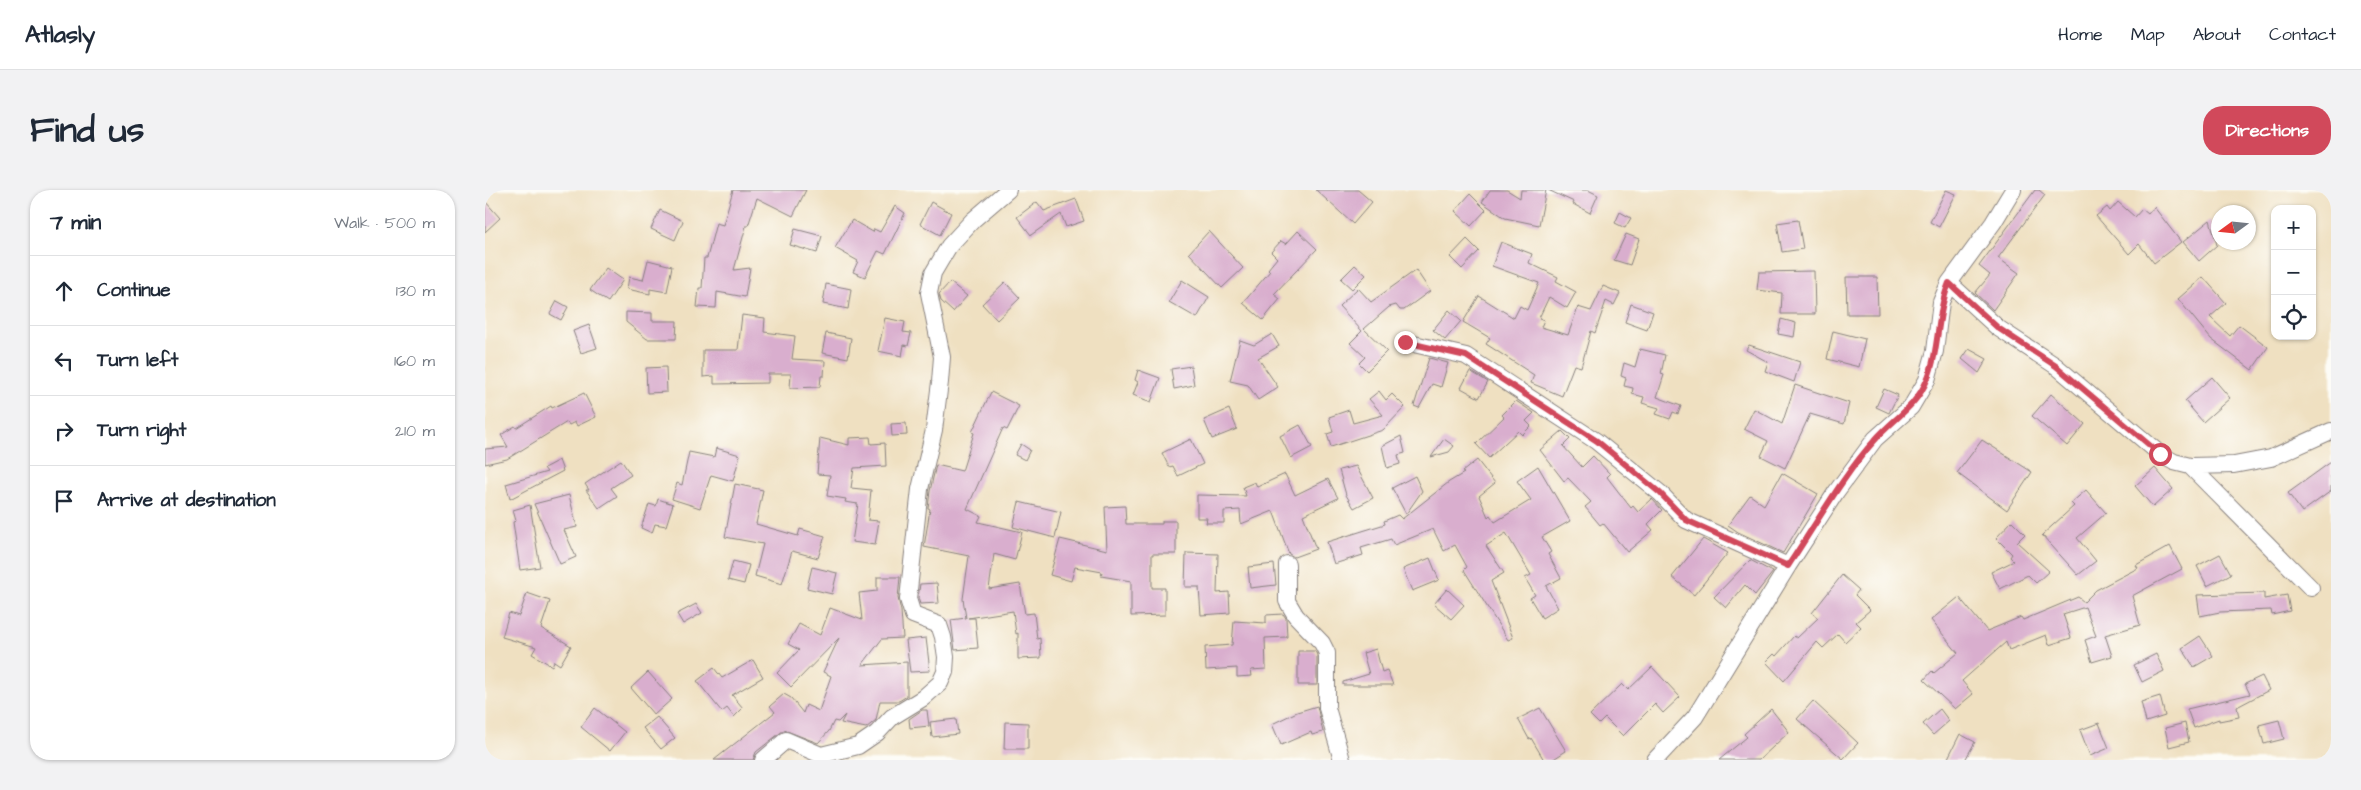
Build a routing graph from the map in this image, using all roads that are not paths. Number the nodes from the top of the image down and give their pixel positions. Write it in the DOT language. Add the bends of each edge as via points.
graph roads {
  1 [pos="1008,190"];
  2 [pos="2013,190"];
  3 [pos="1949,283"];
  4 [pos="1405,342"];
  5 [pos="2331,431"];
  6 [pos="2190,466"];
  7 [pos="1287,564"];
  8 [pos="1788,566"];
  9 [pos="2311,588"];
  10 [pos="763,760"];
  11 [pos="1342,760"];
  12 [pos="1655,760"];
  1 -- 10 [label="street" via="949,246 933,272 929,293 942,356 934,430 920,489 908,598 913,616 939,625 945,672 940,683 923,698 892,717 858,746 821,755 786,740"];
  2 -- 3 [label="street"];
  3 -- 6 [label="street" via="1998,328 2056,366 2160,454"];
  3 -- 8 [label="street" via="1941,302 1935,351 1927,380 1911,407 1875,439"];
  4 -- 8 [label="street" via="1466,356 1597,441 1660,493 1686,520"];
  5 -- 6 [label="street" via="2271,458 2234,465"];
  6 -- 9 [label="street"];
  7 -- 11 [label="street" via="1287,601 1327,653 1327,708"];
  8 -- 12 [label="street" via="1695,717"];
}
